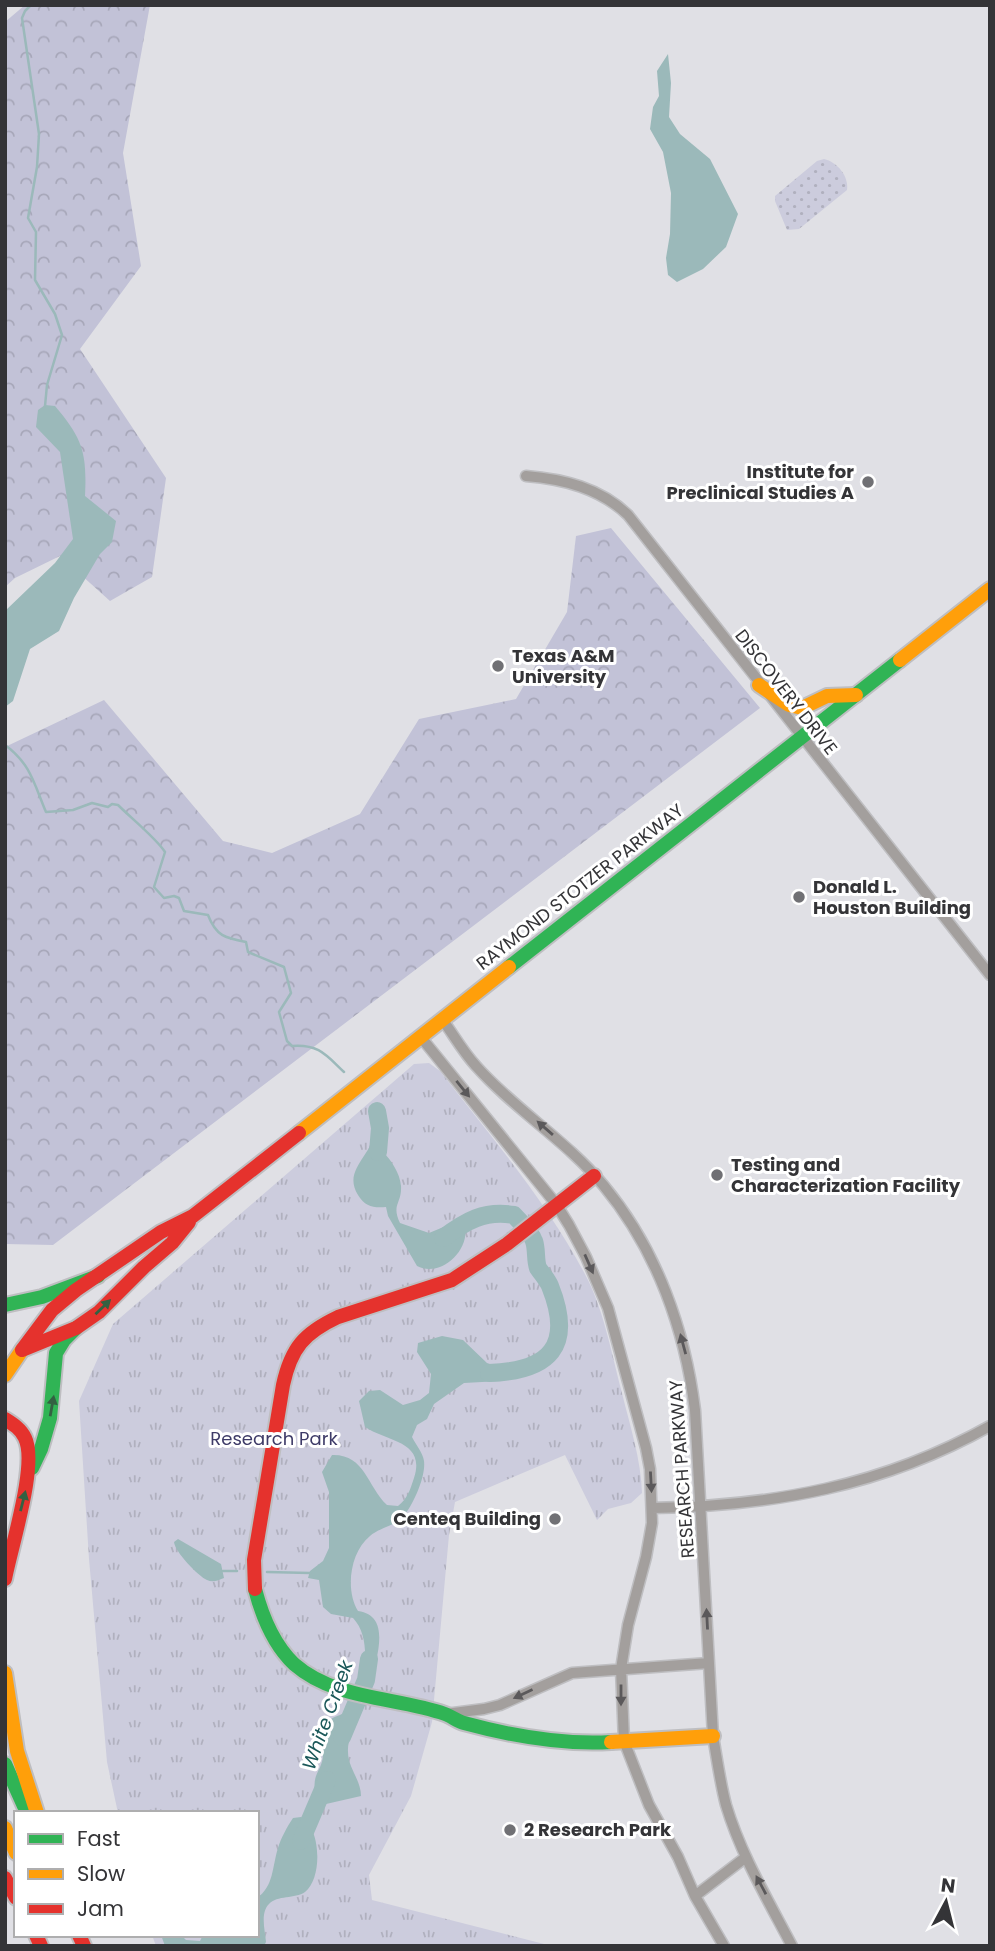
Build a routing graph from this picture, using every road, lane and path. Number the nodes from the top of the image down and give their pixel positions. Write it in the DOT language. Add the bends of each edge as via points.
graph roads {
  1 [pos="526,477"];
  2 [pos="990,589"];
  3 [pos="760,685"];
  4 [pos="856,695"];
  5 [pos="802,737"];
  6 [pos="989,971"];
  7 [pos="442,1019"];
  8 [pos="420,1036"];
  9 [pos="594,1176"];
  10 [pos="556,1204"];
  11 [pos="193,1216"];
  12 [pos="98,1276"];
  13 [pos="5,1305"];
  14 [pos="76,1328"];
  15 [pos="22,1350"];
  16 [pos="5,1355"];
  17 [pos="5,1376"];
  18 [pos="5,1419"];
  19 [pos="990,1426"];
  20 [pos="30,1471"];
  21 [pos="702,1506"];
  22 [pos="652,1508"];
  23 [pos="5,1579"];
  24 [pos="709,1663"];
  25 [pos="621,1669"];
  26 [pos="5,1673"];
  27 [pos="446,1714"];
  28 [pos="713,1736"];
  29 [pos="624,1741"];
  30 [pos="5,1763"];
  31 [pos="25,1811"];
  32 [pos="36,1811"];
  33 [pos="5,1828"];
  34 [pos="14,1848"];
  35 [pos="746,1857"];
  36 [pos="5,1878"];
  37 [pos="14,1894"];
  38 [pos="695,1896"];
  39 [pos="724,1946"];
  40 [pos="792,1946"];
  1 -- 3 [label="street, DISCOVERY DRIVE" via="587,489 620,508"];
  2 -- 4 [label="main road, RAYMOND STOTZER PARKWAY"];
  3 -- 4 [label="main road" via="789,705 802,708 827,696"];
  3 -- 5 [label="street, DISCOVERY DRIVE"];
  4 -- 5 [label="main road, RAYMOND STOTZER PARKWAY"];
  5 -- 6 [label="street, DISCOVERY DRIVE"];
  5 -- 7 [label="main road, RAYMOND STOTZER PARKWAY"];
  7 -- 8 [label="main road, RAYMOND STOTZER PARKWAY"];
  9 -- 7 [label="street, RESEARCH PARKWAY, one-way" via="475,1066"];
  8 -- 10 [label="street, RESEARCH PARKWAY, one-way"];
  8 -- 11 [label="main road, RAYMOND STOTZER PARKWAY"];
  9 -- 10 [label="main road"];
  21 -- 9 [label="street, RESEARCH PARKWAY, one-way" via="690,1369 676,1318 638,1238"];
  10 -- 22 [label="street, RESEARCH PARKWAY, one-way" via="608,1308 646,1448"];
  10 -- 27 [label="main road" via="483,1261 428,1291 323,1324 297,1345 287,1362 253,1571 264,1617 280,1647 304,1672 334,1686"];
  11 -- 12 [label="main road, RAYMOND STOTZER PARKWAY" via="161,1232"];
  14 -- 11 [label="main road, RAYMOND STOTZER PARKWAY, one-way" via="172,1243"];
  12 -- 13 [label="main road"];
  12 -- 15 [label="main road, RAYMOND STOTZER PARKWAY" via="52,1310"];
  14 -- 15 [label="main road, RAYMOND STOTZER PARKWAY"];
  20 -- 14 [label="main road, one-way" via="48,1424 58,1348"];
  15 -- 16 [label="main road, RAYMOND STOTZER PARKWAY"];
  15 -- 17 [label="main road, RAYMOND STOTZER PARKWAY"];
  18 -- 20 [label="main road" via="26,1439"];
  19 -- 21 [label="street" via="915,1462 825,1491"];
  23 -- 20 [label="main road, one-way"];
  21 -- 22 [label="street"];
  24 -- 21 [label="street, RESEARCH PARKWAY, one-way"];
  22 -- 25 [label="street, RESEARCH PARKWAY" via="646,1558"];
  24 -- 25 [label="street"];
  24 -- 28 [label="street, RESEARCH PARKWAY"];
  25 -- 27 [label="street, one-way" via="572,1673 500,1704"];
  25 -- 29 [label="street, RESEARCH PARKWAY, one-way"];
  26 -- 32 [label="main road" via="17,1751"];
  27 -- 29 [label="main road" via="461,1722 551,1742"];
  28 -- 29 [label="main road"];
  28 -- 35 [label="street, RESEARCH PARKWAY" via="726,1805"];
  29 -- 38 [label="street, RESEARCH PARKWAY"];
  30 -- 31 [label="main road"];
  33 -- 34 [label="main road"];
  35 -- 38 [label="street"];
  40 -- 35 [label="street, RESEARCH PARKWAY, one-way"];
  36 -- 37 [label="main road"];
  38 -- 39 [label="street, RESEARCH PARKWAY"];
}
